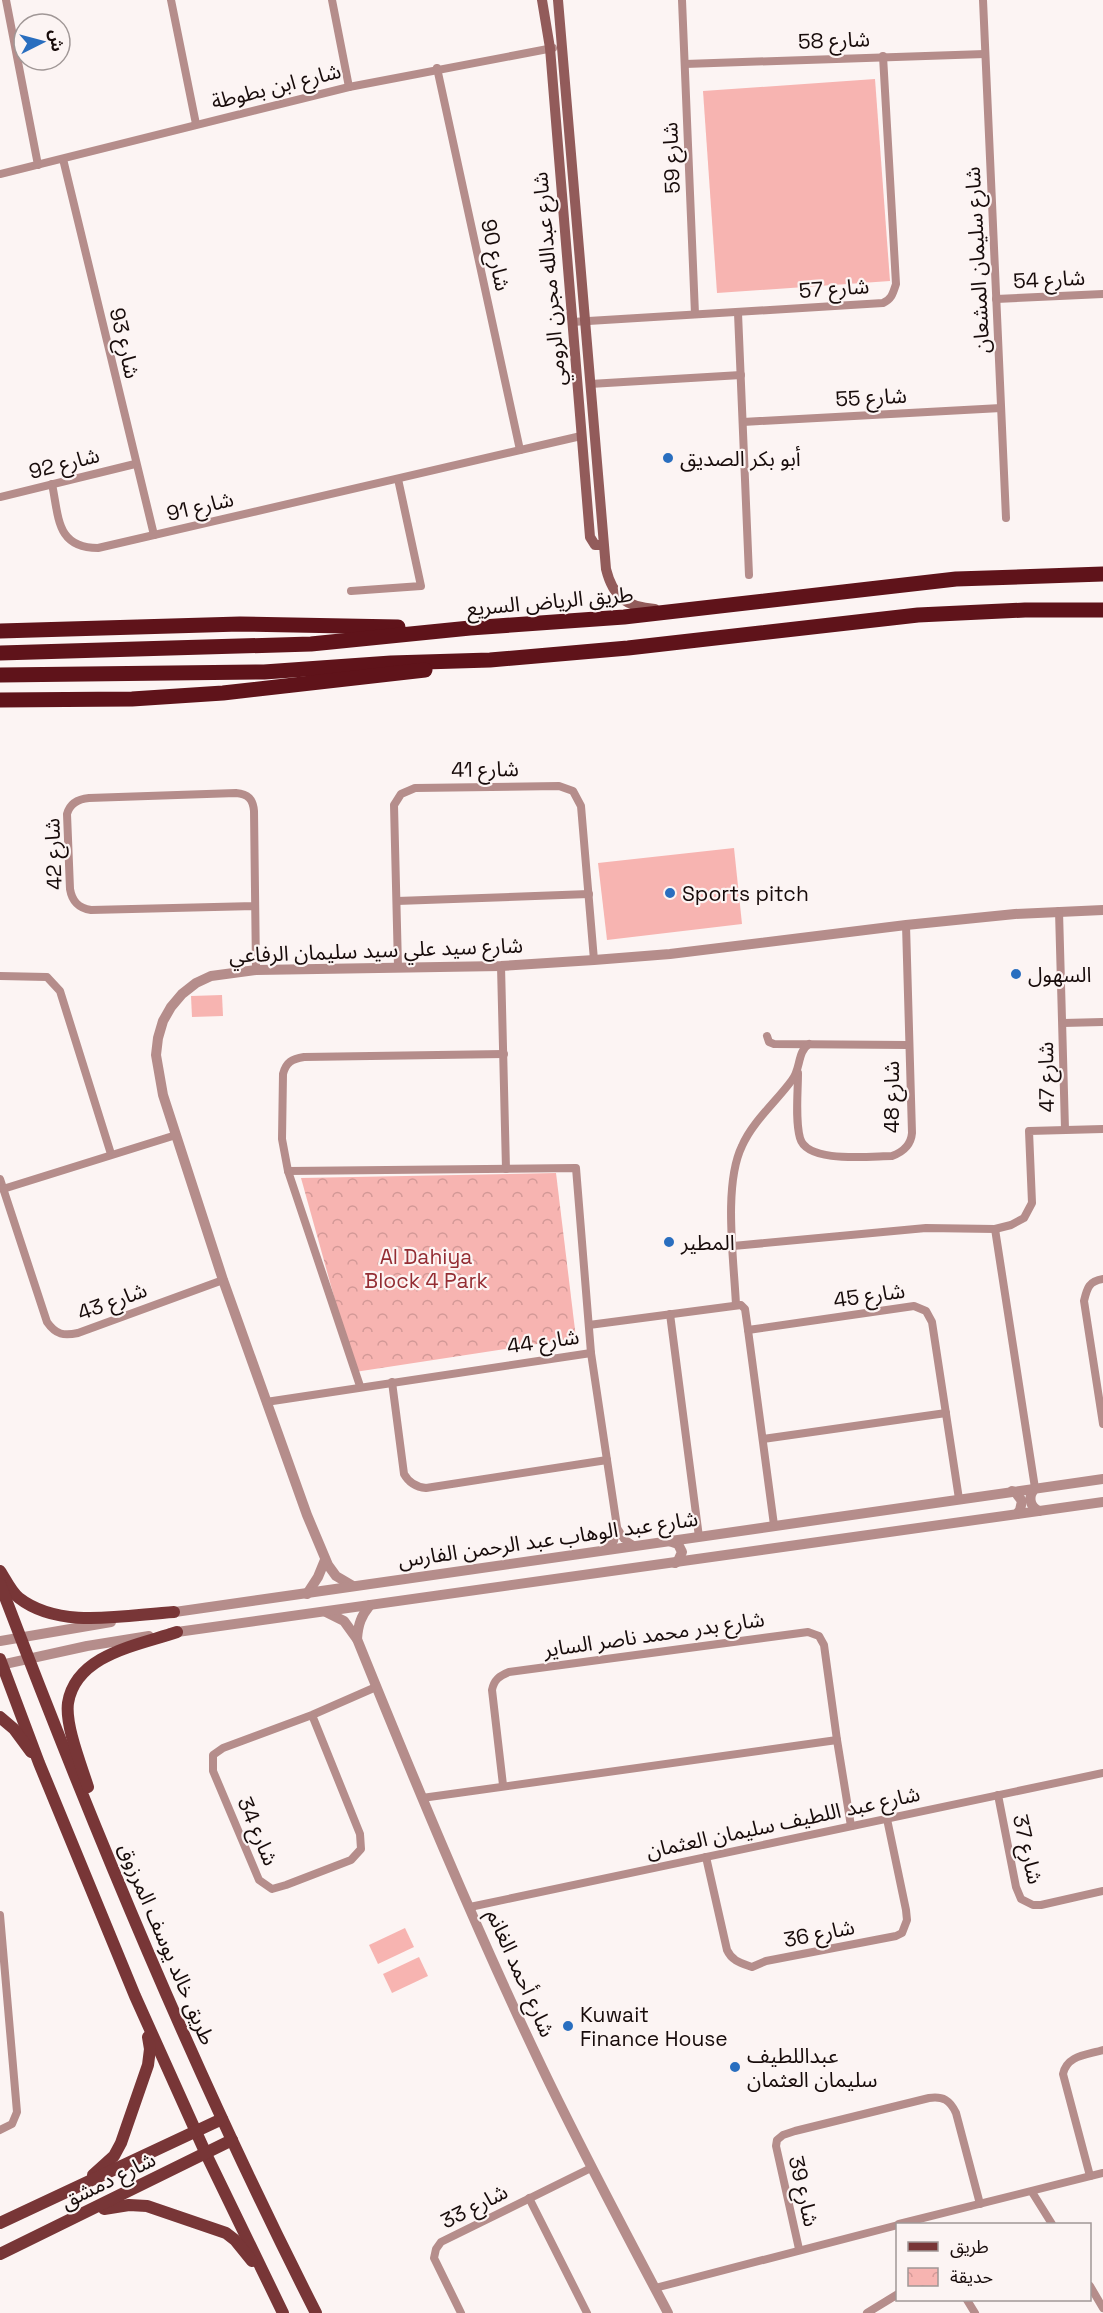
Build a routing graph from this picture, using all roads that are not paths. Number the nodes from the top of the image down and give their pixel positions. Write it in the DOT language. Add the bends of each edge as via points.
graph roads {
  1 [pos="6,0"];
  2 [pos="171,0"];
  3 [pos="332,0"];
  4 [pos="542,0"];
  5 [pos="558,0"];
  6 [pos="682,0"];
  7 [pos="983,0"];
  8 [pos="563,47"];
  9 [pos="550,48"];
  10 [pos="985,54"];
  11 [pos="883,56"];
  12 [pos="685,64"];
  13 [pos="437,68"];
  14 [pos="349,87"];
  15 [pos="196,124"];
  16 [pos="63,159"];
  17 [pos="38,165"];
  18 [pos="0,174"];
  19 [pos="1103,294"];
  20 [pos="996,299"];
  21 [pos="738,313"];
  22 [pos="695,314"];
  23 [pos="585,321"];
  24 [pos="572,322"];
  25 [pos="741,375"];
  26 [pos="590,384"];
  27 [pos="1001,408"];
  28 [pos="743,422"];
  29 [pos="581,436"];
  30 [pos="520,450"];
  31 [pos="135,464"];
  32 [pos="398,479"];
  33 [pos="52,484"];
  34 [pos="0,497"];
  35 [pos="1006,518"];
  36 [pos="154,535"];
  37 [pos="603,544"];
  38 [pos="1103,574"];
  39 [pos="749,575"];
  40 [pos="351,591"];
  41 [pos="712,606"];
  42 [pos="1103,610"];
  43 [pos="470,628"];
  44 [pos="0,631"];
  45 [pos="0,653"];
  46 [pos="490,660"];
  47 [pos="0,675"];
  48 [pos="0,700"];
  49 [pos="589,894"];
  50 [pos="397,901"];
  51 [pos="255,906"];
  52 [pos="1103,910"];
  53 [pos="1059,911"];
  54 [pos="906,925"];
  55 [pos="594,960"];
  56 [pos="501,966"];
  57 [pos="398,968"];
  58 [pos="256,970"];
  59 [pos="0,976"];
  60 [pos="1103,1022"];
  61 [pos="1063,1023"];
  62 [pos="767,1036"];
  63 [pos="809,1044"];
  64 [pos="908,1045"];
  65 [pos="504,1054"];
  66 [pos="798,1073"];
  67 [pos="1065,1129"];
  68 [pos="1103,1129"];
  69 [pos="176,1135"];
  70 [pos="111,1154"];
  71 [pos="506,1169"];
  72 [pos="288,1171"];
  73 [pos="0,1179"];
  74 [pos="3,1189"];
  75 [pos="995,1229"];
  76 [pos="733,1246"];
  77 [pos="1103,1279"];
  78 [pos="223,1280"];
  79 [pos="736,1305"];
  80 [pos="670,1314"];
  81 [pos="589,1325"];
  82 [pos="748,1330"];
  83 [pos="591,1353"];
  84 [pos="392,1382"];
  85 [pos="360,1386"];
  86 [pos="1101,1392"];
  87 [pos="266,1402"];
  88 [pos="946,1413"];
  89 [pos="1103,1424"];
  90 [pos="763,1439"];
  91 [pos="607,1460"];
  92 [pos="1103,1479"];
  93 [pos="1035,1488"];
  94 [pos="1012,1491"];
  95 [pos="959,1498"];
  96 [pos="1103,1502"];
  97 [pos="1039,1511"];
  98 [pos="1017,1514"];
  99 [pos="774,1525"];
  100 [pos="617,1527"];
  101 [pos="699,1537"];
  102 [pos="669,1541"];
  103 [pos="635,1546"];
  104 [pos="603,1551"];
  105 [pos="703,1559"];
  106 [pos="325,1560"];
  107 [pos="675,1563"];
  108 [pos="0,1571"];
  109 [pos="0,1584"];
  110 [pos="353,1586"];
  111 [pos="307,1594"];
  112 [pos="253,1602"];
  113 [pos="232,1605"];
  114 [pos="370,1605"];
  115 [pos="325,1611"];
  116 [pos="174,1612"];
  117 [pos="255,1621"];
  118 [pos="234,1624"];
  119 [pos="177,1632"];
  120 [pos="20,1637"];
  121 [pos="357,1639"];
  122 [pos="0,1641"];
  123 [pos="29,1658"];
  124 [pos="1,1663"];
  125 [pos="376,1687"];
  126 [pos="312,1715"];
  127 [pos="0,1717"];
  128 [pos="837,1740"];
  129 [pos="39,1763"];
  130 [pos="1103,1773"];
  131 [pos="503,1785"];
  132 [pos="998,1795"];
  133 [pos="422,1798"];
  134 [pos="887,1818"];
  135 [pos="851,1826"];
  136 [pos="706,1857"];
  137 [pos="115,1875"];
  138 [pos="1103,1892"];
  139 [pos="470,1907"];
  140 [pos="0,1915"];
  141 [pos="135,1996"];
  142 [pos="1103,2050"];
  143 [pos="222,2119"];
  144 [pos="1,2130"];
  145 [pos="196,2132"];
  146 [pos="232,2140"];
  147 [pos="206,2154"];
  148 [pos="591,2168"];
  149 [pos="1103,2173"];
  150 [pos="1090,2176"];
  151 [pos="79,2186"];
  152 [pos="1032,2192"];
  153 [pos="530,2198"];
  154 [pos="980,2204"];
  155 [pos="91,2211"];
  156 [pos="922,2222"];
  157 [pos="0,2223"];
  158 [pos="1051,2223"];
  159 [pos="896,2225"];
  160 [pos="799,2249"];
  161 [pos="0,2254"];
  162 [pos="266,2278"];
  163 [pos="655,2288"];
  164 [pos="1091,2288"];
  165 [pos="896,2295"];
  166 [pos="1102,2302"];
  167 [pos="283,2313"];
  168 [pos="316,2313"];
  169 [pos="461,2313"];
  170 [pos="588,2313"];
  171 [pos="668,2313"];
  172 [pos="867,2313"];
  1 -- 17 [label="street"];
  2 -- 15 [label="street"];
  3 -- 14 [label="street"];
  4 -- 9 [label="main road, شارع عبدالله مجرن الرومي"];
  5 -- 8 [label="main road, شارع عبدالله مجرن الرومي"];
  6 -- 12 [label="street, شارع 59"];
  7 -- 10 [label="street, شارع سليمان المشعان"];
  8 -- 9 [label="street, شارع ابن بطوطة"];
  8 -- 23 [label="main road, شارع عبدالله مجرن الرومي"];
  9 -- 13 [label="street, شارع ابن بطوطة"];
  9 -- 24 [label="main road, شارع عبدالله مجرن الرومي"];
  10 -- 11 [label="street, شارع 58"];
  10 -- 20 [label="street, شارع سليمان المشعان"];
  11 -- 12 [label="street, شارع 58"];
  11 -- 21 [label="street, شارع 57" via="896,284 891,297 883,303"];
  12 -- 22 [label="street, شارع 59"];
  13 -- 14 [label="street, شارع ابن بطوطة"];
  13 -- 30 [label="street, شارع 90"];
  14 -- 15 [label="street, شارع ابن بطوطة"];
  15 -- 16 [label="street, شارع ابن بطوطة"];
  16 -- 17 [label="street, شارع ابن بطوطة"];
  16 -- 31 [label="street, شارع 93"];
  17 -- 18 [label="street, شارع ابن بطوطة"];
  19 -- 20 [label="street, شارع 54"];
  20 -- 27 [label="street, شارع سليمان المشعان"];
  21 -- 22 [label="street, شارع 57"];
  21 -- 25 [label="street"];
  22 -- 23 [label="street, شارع 57"];
  23 -- 24 [label="street, شارع 57"];
  23 -- 26 [label="main road, شارع عبدالله مجرن الرومي"];
  24 -- 29 [label="main road, شارع عبدالله مجرن الرومي"];
  25 -- 26 [label="street"];
  25 -- 28 [label="street"];
  26 -- 37 [label="main road, شارع عبدالله مجرن الرومي"];
  27 -- 28 [label="street, شارع 55"];
  27 -- 35 [label="street, شارع سليمان المشعان"];
  28 -- 39 [label="street"];
  29 -- 30 [label="street, شارع 91"];
  29 -- 37 [label="main road, شارع عبدالله مجرن الرومي" via="590,537 595,545"];
  30 -- 32 [label="street, شارع 91"];
  31 -- 33 [label="street, شارع 92"];
  31 -- 36 [label="street, شارع 93"];
  32 -- 36 [label="street, شارع 91"];
  32 -- 40 [label="street" via="421,586"];
  33 -- 34 [label="street, شارع 92"];
  33 -- 36 [label="street, شارع 91" via="61,527 79,547 98,548"];
  37 -- 41 [label="main road, شارع عبدالله مجرن الرومي" via="610,586 619,598 652,609"];
  38 -- 41 [label="highway, طريق الرياض السريع" via="956,579"];
  41 -- 43 [label="highway, طريق الرياض السريع" via="567,623"];
  42 -- 46 [label="highway" via="918,615"];
  43 -- 44 [label="highway" via="240,624"];
  43 -- 45 [label="highway, طريق الرياض السريع" via="311,644"];
  46 -- 47 [label="highway" via="264,672"];
  46 -- 48 [label="highway" via="389,676 222,693 132,699"];
  49 -- 50 [label="street"];
  49 -- 50 [label="street, شارع 41" via="581,806 567,788 415,788 401,794 394,805"];
  49 -- 55 [label="street, شارع 41"];
  50 -- 57 [label="street, شارع 41"];
  51 -- 51 [label="street, شارع 42" via="254,804 247,795 89,798 69,808 69,888 80,907 91,910"];
  51 -- 58 [label="street, شارع 42"];
  52 -- 53 [label="street, شارع سيد علي سيد سليمان الرفاعي"];
  53 -- 54 [label="street, شارع سيد علي سيد سليمان الرفاعي"];
  53 -- 61 [label="street, شارع 47"];
  54 -- 55 [label="street, شارع سيد علي سيد سليمان الرفاعي"];
  54 -- 64 [label="street, شارع 48"];
  55 -- 56 [label="street, شارع سيد علي سيد سليمان الرفاعي"];
  56 -- 57 [label="street, شارع سيد علي سيد سليمان الرفاعي"];
  56 -- 65 [label="street"];
  57 -- 58 [label="street, شارع سيد علي سيد سليمان الرفاعي"];
  58 -- 69 [label="street, شارع سيد علي سيد سليمان الرفاعي" via="212,976 196,984 171,1006 163,1022 156,1055"];
  59 -- 70 [label="street" via="47,977 60,991"];
  60 -- 61 [label="street, شارع 47"];
  61 -- 67 [label="street, شارع 47"];
  62 -- 63 [label="street, شارع 48" via="771,1043"];
  63 -- 64 [label="street, شارع 48"];
  63 -- 66 [label="street, شارع 48" via="802,1051"];
  64 -- 66 [label="street, شارع 48" via="911,1138 904,1150 892,1156 823,1155 803,1144"];
  65 -- 71 [label="street"];
  65 -- 72 [label="street" via="304,1057 287,1062 283,1074 282,1139"];
  66 -- 76 [label="street, شارع 48" via="742,1146 732,1186"];
  67 -- 68 [label="street, شارع 47"];
  67 -- 75 [label="street" via="1029,1131 1032,1203 1024,1218"];
  69 -- 70 [label="street"];
  69 -- 78 [label="street, شارع سيد علي سيد سليمان الرفاعي"];
  70 -- 74 [label="street"];
  71 -- 72 [label="street"];
  71 -- 81 [label="street" via="576,1168"];
  72 -- 85 [label="street"];
  73 -- 74 [label="street, شارع 43"];
  74 -- 78 [label="street, شارع 43" via="47,1322 59,1334 78,1333"];
  75 -- 76 [label="street" via="926,1228"];
  75 -- 93 [label="street"];
  76 -- 79 [label="street, شارع 48"];
  77 -- 86 [label="street" via="1092,1282 1084,1301"];
  78 -- 87 [label="street, شارع سيد علي سيد سليمان الرفاعي"];
  79 -- 80 [label="street"];
  79 -- 82 [label="street" via="745,1309"];
  80 -- 81 [label="street"];
  80 -- 101 [label="street"];
  81 -- 83 [label="street"];
  82 -- 88 [label="street, شارع 45" via="922,1308 932,1322"];
  82 -- 90 [label="street"];
  83 -- 84 [label="street, شارع 44"];
  83 -- 91 [label="street, شارع 44"];
  84 -- 85 [label="street, شارع 44"];
  84 -- 91 [label="street" via="404,1474 419,1488"];
  85 -- 87 [label="street, شارع 44"];
  86 -- 89 [label="street"];
  87 -- 106 [label="street, شارع سيد علي سيد سليمان الرفاعي"];
  88 -- 90 [label="street"];
  88 -- 95 [label="street, شارع 45"];
  90 -- 99 [label="street"];
  91 -- 100 [label="street, شارع 44"];
  92 -- 93 [label="street, شارع عبد الوهاب عبد الرحمن الفارس"];
  93 -- 94 [label="street, شارع عبد الوهاب عبد الرحمن الفارس"];
  93 -- 97 [label="street" via="1030,1501"];
  94 -- 95 [label="street, شارع عبد الوهاب عبد الرحمن الفارس"];
  94 -- 98 [label="street" via="1022,1501"];
  95 -- 99 [label="street, شارع عبد الوهاب عبد الرحمن الفارس"];
  96 -- 97 [label="street, شارع عبد الوهاب عبد الرحمن الفارس"];
  97 -- 98 [label="street, شارع عبد الوهاب عبد الرحمن الفارس"];
  98 -- 105 [label="street, شارع عبد الوهاب عبد الرحمن الفارس"];
  99 -- 101 [label="street, شارع عبد الوهاب عبد الرحمن الفارس"];
  100 -- 103 [label="street" via="624,1539"];
  100 -- 104 [label="street" via="614,1541"];
  101 -- 102 [label="street, شارع عبد الوهاب عبد الرحمن الفارس"];
  101 -- 105 [label="street" via="694,1546"];
  102 -- 103 [label="street, شارع عبد الوهاب عبد الرحمن الفارس"];
  102 -- 107 [label="street" via="678,1544 682,1552"];
  103 -- 104 [label="street, شارع عبد الوهاب عبد الرحمن الفارس"];
  104 -- 110 [label="street, شارع عبد الوهاب عبد الرحمن الفارس"];
  105 -- 107 [label="street, شارع عبد الوهاب عبد الرحمن الفارس"];
  106 -- 110 [label="street, شارع سيد علي سيد سليمان الرفاعي" via="336,1576"];
  106 -- 111 [label="street"];
  107 -- 114 [label="street, شارع عبد الوهاب عبد الرحمن الفارس"];
  108 -- 116 [label="main road" via="17,1597 43,1612 69,1619"];
  109 -- 120 [label="main road, طريق خالد يوسف المرزوق"];
  110 -- 111 [label="street, شارع عبد الوهاب عبد الرحمن الفارس"];
  111 -- 112 [label="street, شارع عبد الوهاب عبد الرحمن الفارس"];
  112 -- 113 [label="street, شارع عبد الوهاب عبد الرحمن الفارس"];
  112 -- 117 [label="street" via="249,1610"];
  113 -- 116 [label="street, شارع عبد الوهاب عبد الرحمن الفارس"];
  113 -- 118 [label="street" via="238,1616"];
  114 -- 115 [label="street, شارع عبد الوهاب عبد الرحمن الفارس"];
  114 -- 121 [label="street" via="362,1615"];
  115 -- 117 [label="street, شارع عبد الوهاب عبد الرحمن الفارس"];
  115 -- 121 [label="street, شارع أحمد الغانم" via="344,1621"];
  116 -- 120 [label="street, شارع عبد الوهاب عبد الرحمن الفارس"];
  117 -- 118 [label="street, شارع عبد الوهاب عبد الرحمن الفارس"];
  118 -- 119 [label="street, شارع عبد الوهاب عبد الرحمن الفارس"];
  119 -- 123 [label="street, شارع عبد الوهاب عبد الرحمن الفارس"];
  119 -- 137 [label="main road" via="106,1655 75,1682 68,1704 72,1737"];
  120 -- 122 [label="street, شارع عبد الوهاب عبد الرحمن الفارس"];
  120 -- 123 [label="main road, طريق خالد يوسف المرزوق"];
  121 -- 125 [label="street, شارع أحمد الغانم"];
  123 -- 124 [label="street, شارع عبد الوهاب عبد الرحمن الفارس"];
  123 -- 137 [label="main road, طريق خالد يوسف المرزوق"];
  124 -- 129 [label="main road"];
  125 -- 126 [label="street, شارع 34"];
  125 -- 133 [label="street, شارع أحمد الغانم"];
  126 -- 126 [label="street, شارع 34" via="360,1834 360,1849 351,1860 272,1888 259,1880 213,1771 213,1755"];
  127 -- 129 [label="main road"];
  128 -- 131 [label="street"];
  128 -- 131 [label="street, شارع بدر محمد ناصر الساير" via="824,1645 819,1636 808,1632 509,1672 496,1680 492,1690"];
  128 -- 135 [label="street, شارع بدر محمد ناصر الساير"];
  129 -- 141 [label="main road"];
  130 -- 132 [label="street, شارع عبد اللطيف سليمان العثمان"];
  131 -- 133 [label="street"];
  132 -- 134 [label="street, شارع عبد اللطيف سليمان العثمان"];
  132 -- 138 [label="street, شارع 37" via="1021,1899 1041,1905"];
  133 -- 139 [label="street, شارع أحمد الغانم"];
  134 -- 135 [label="street, شارع عبد اللطيف سليمان العثمان"];
  134 -- 136 [label="street, شارع 36" via="907,1920 902,1933 896,1936 752,1967 736,1961 727,1950"];
  135 -- 136 [label="street, شارع عبد اللطيف سليمان العثمان"];
  136 -- 139 [label="street, شارع عبد اللطيف سليمان العثمان"];
  137 -- 143 [label="main road, طريق خالد يوسف المرزوق"];
  139 -- 148 [label="street, شارع أحمد الغانم"];
  140 -- 144 [label="street" via="17,2112 12,2124"];
  141 -- 145 [label="main road"];
  141 -- 151 [label="main road" via="150,2043 148,2066 118,2150"];
  142 -- 150 [label="street" via="1067,2062 1063,2074"];
  143 -- 145 [label="main road, شارع دمشق"];
  143 -- 146 [label="main road, طريق خالد يوسف المرزوق"];
  145 -- 147 [label="main road"];
  145 -- 151 [label="main road, شارع دمشق"];
  146 -- 147 [label="main road, شارع دمشق"];
  146 -- 168 [label="main road, طريق خالد يوسف المرزوق"];
  147 -- 155 [label="main road, شارع دمشق"];
  147 -- 162 [label="main road"];
  148 -- 153 [label="street, شارع 33"];
  148 -- 163 [label="street, شارع أحمد الغانم"];
  149 -- 150 [label="street"];
  150 -- 152 [label="street"];
  151 -- 157 [label="main road, شارع دمشق"];
  152 -- 154 [label="street"];
  152 -- 158 [label="street"];
  153 -- 169 [label="street, شارع 33" via="446,2238 436,2249 436,2265"];
  153 -- 170 [label="street, شارع 33"];
  154 -- 156 [label="street"];
  154 -- 160 [label="street, شارع 39" via="956,2113 943,2097 795,2131 783,2135 776,2146"];
  155 -- 161 [label="main road, شارع دمشق"];
  155 -- 162 [label="main road" via="143,2205 226,2233"];
  159 -- 160 [label="street"];
  160 -- 163 [label="street"];
  162 -- 167 [label="main road"];
  163 -- 171 [label="street, شارع أحمد الغانم"];
  164 -- 166 [label="street"];
  165 -- 172 [label="street"];
}
